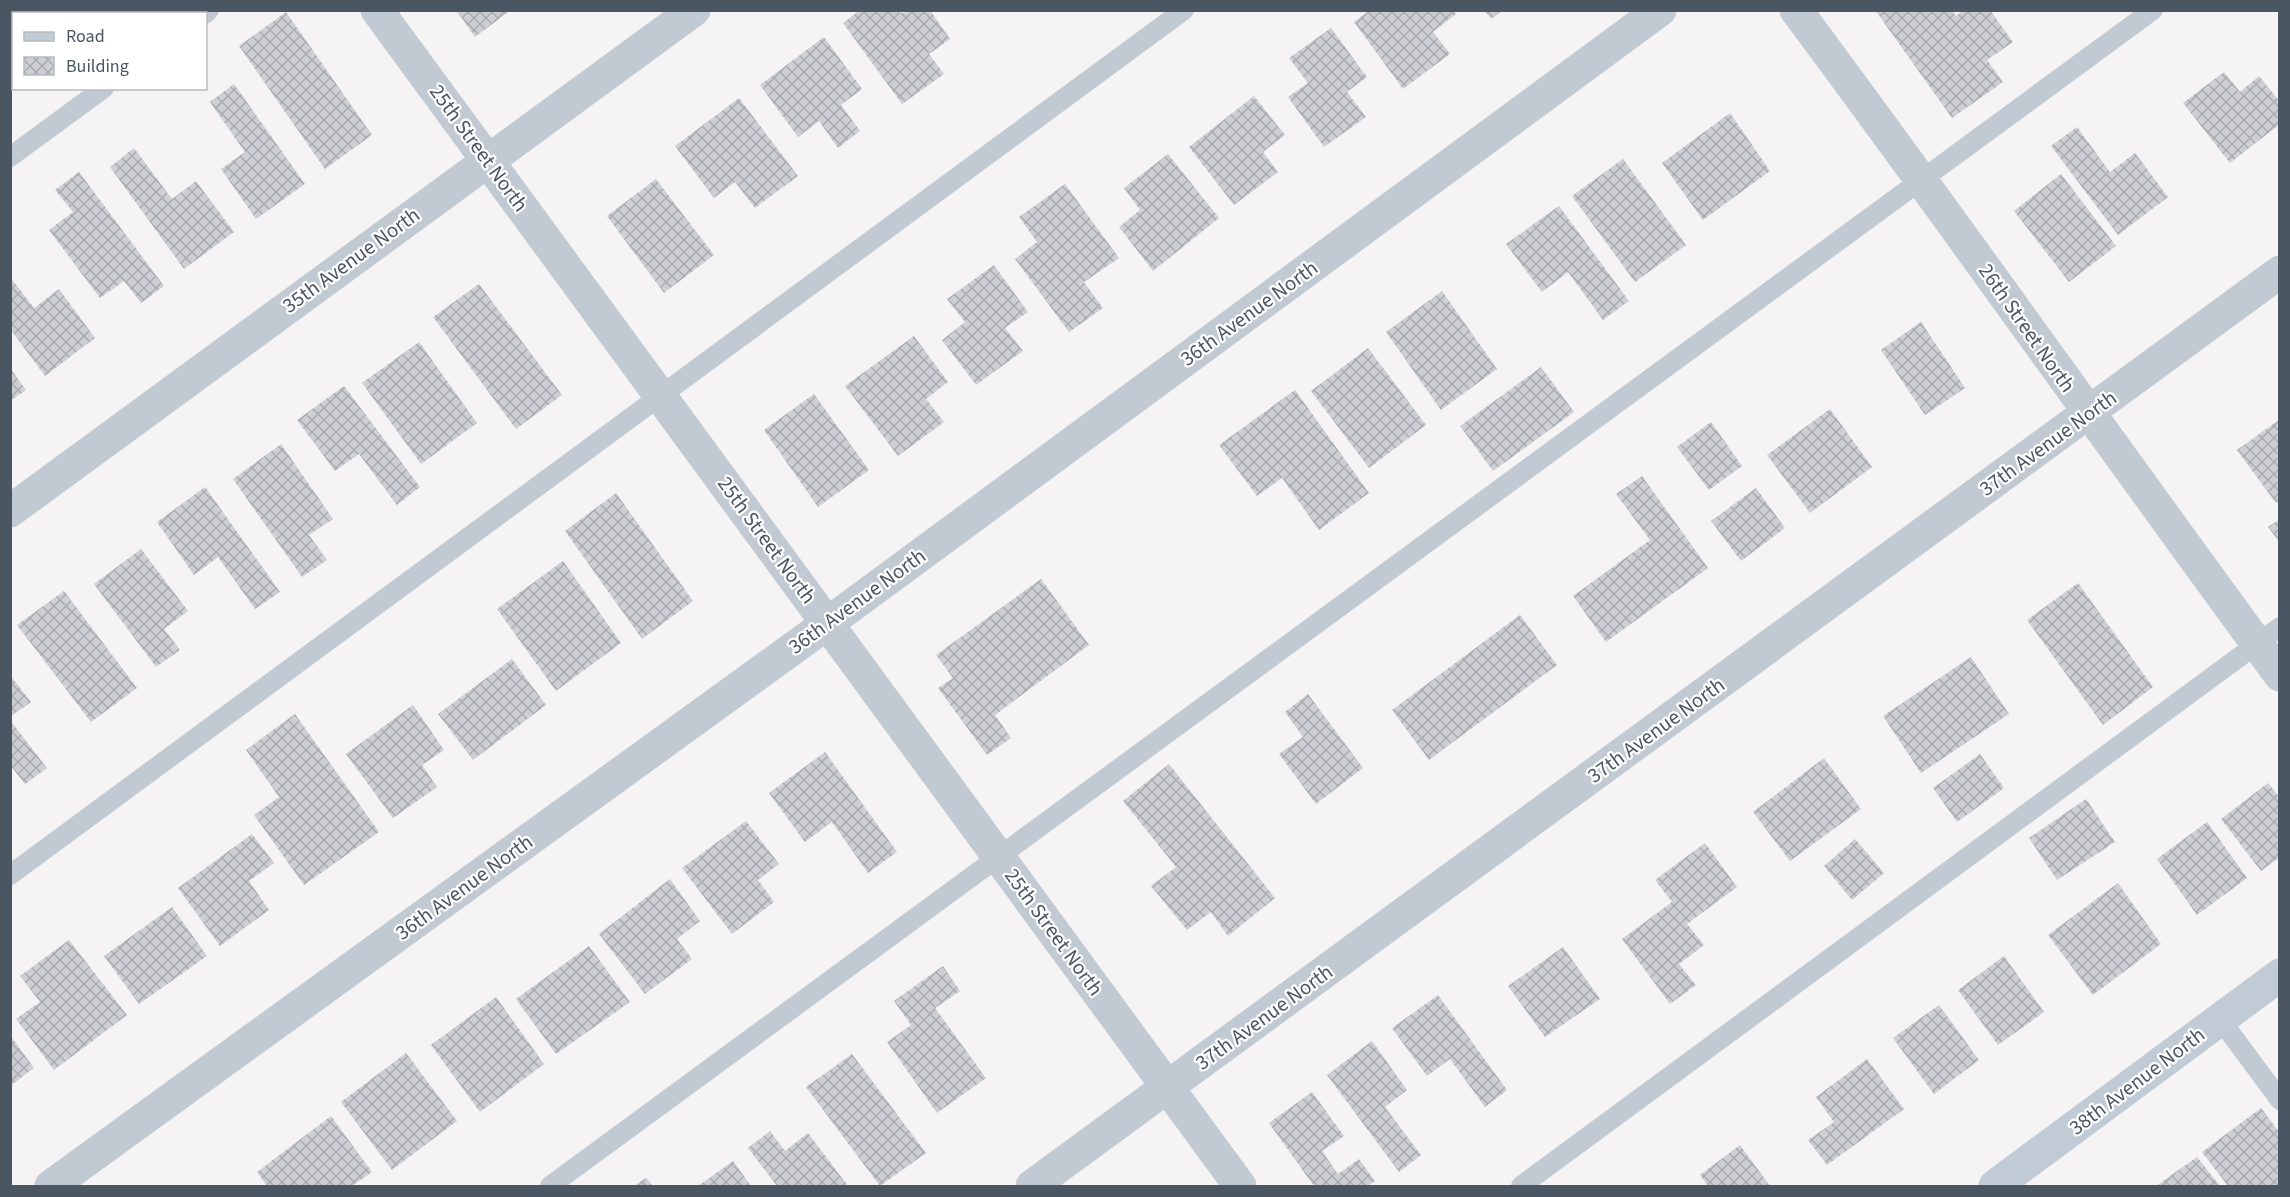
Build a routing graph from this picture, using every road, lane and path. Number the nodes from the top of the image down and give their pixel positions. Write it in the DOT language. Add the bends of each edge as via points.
graph roads {
  1 [pos="377,10"];
  2 [pos="694,10"];
  3 [pos="1184,10"];
  4 [pos="1660,10"];
  5 [pos="1796,10"];
  6 [pos="2153,10"];
  7 [pos="101,90"];
  8 [pos="10,158"];
  9 [pos="487,160"];
  10 [pos="1923,180"];
  11 [pos="2280,272"];
  12 [pos="660,395"];
  13 [pos="2088,414"];
  14 [pos="10,512"];
  15 [pos="828,623"];
  16 [pos="2268,635"];
  17 [pos="2280,675"];
  18 [pos="1000,858"];
  19 [pos="10,875"];
  20 [pos="2280,975"];
  21 [pos="2220,1019"];
  22 [pos="1167,1087"];
  23 [pos="2280,1100"];
  24 [pos="51,1186"];
  25 [pos="550,1186"];
  26 [pos="1032,1186"];
  27 [pos="1240,1186"];
  28 [pos="1521,1186"];
  29 [pos="1995,1186"];
  1 -- 9 [label="street, 25th Street North"];
  2 -- 9 [label="street, 35th Avenue North"];
  3 -- 12 [label="lane"];
  4 -- 15 [label="street, 36th Avenue North"];
  5 -- 10 [label="street, 26th Street North"];
  6 -- 10 [label="lane"];
  7 -- 8 [label="lane"];
  9 -- 12 [label="street, 25th Street North"];
  9 -- 14 [label="street, 35th Avenue North"];
  10 -- 13 [label="street, 26th Street North"];
  10 -- 18 [label="lane"];
  11 -- 13 [label="street, 37th Avenue North"];
  12 -- 15 [label="street, 25th Street North"];
  12 -- 19 [label="lane"];
  13 -- 16 [label="street, 26th Street North"];
  13 -- 22 [label="street, 37th Avenue North"];
  15 -- 18 [label="street, 25th Street North"];
  15 -- 24 [label="street, 36th Avenue North"];
  16 -- 17 [label="street, 26th Street North"];
  16 -- 28 [label="lane"];
  18 -- 22 [label="street, 25th Street North"];
  18 -- 25 [label="lane"];
  20 -- 21 [label="main road, 38th Avenue North"];
  21 -- 23 [label="lane"];
  21 -- 29 [label="main road, 38th Avenue North"];
  22 -- 26 [label="street, 37th Avenue North"];
  22 -- 27 [label="street, 25th Street North"];
}
